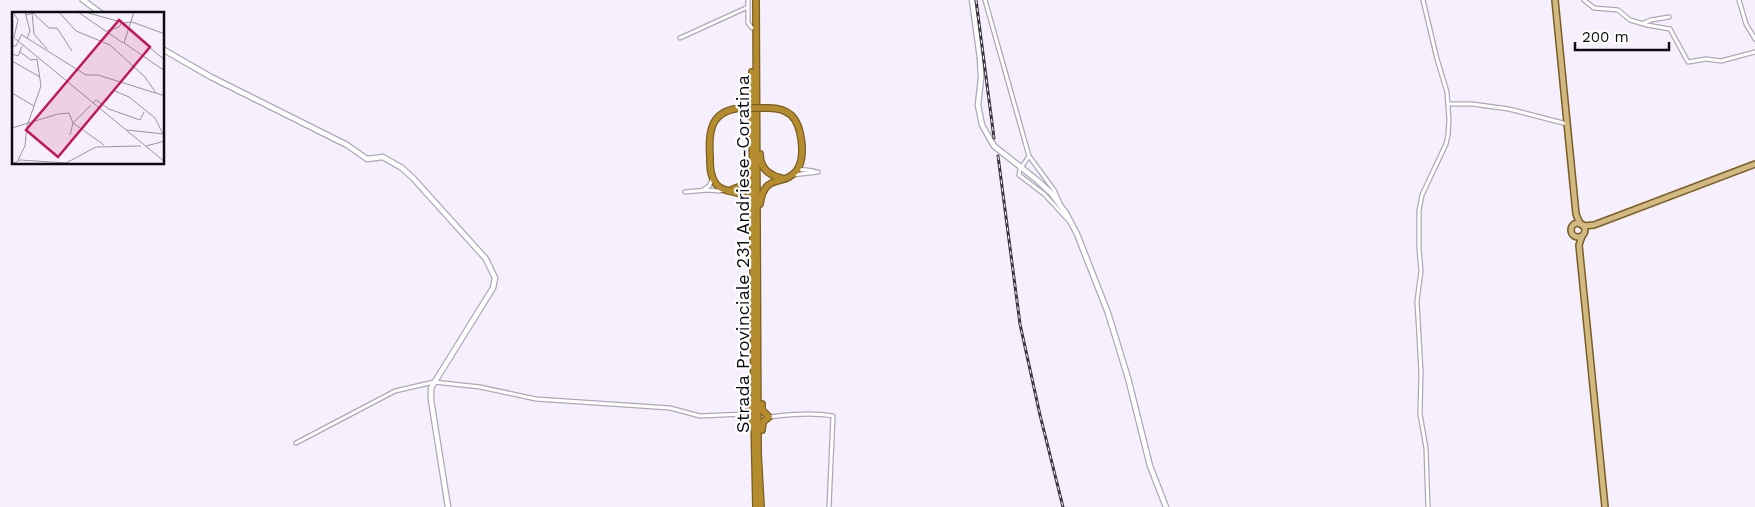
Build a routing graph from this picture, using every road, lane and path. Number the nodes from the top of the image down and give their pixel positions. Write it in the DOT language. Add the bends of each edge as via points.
graph roads {
  1 [pos="83,0"];
  2 [pos="748,0"];
  3 [pos="754,0"];
  4 [pos="972,0"];
  5 [pos="985,0"];
  6 [pos="1423,0"];
  7 [pos="1555,0"];
  8 [pos="1584,0"];
  9 [pos="1739,0"];
  10 [pos="748,7"];
  11 [pos="99,12"];
  12 [pos="1669,17"];
  13 [pos="1643,24"];
  14 [pos="752,28"];
  15 [pos="680,38"];
  16 [pos="1755,39"];
  17 [pos="165,51"];
  18 [pos="1755,52"];
  19 [pos="1449,104"];
  20 [pos="1567,124"];
  21 [pos="756,127"];
  22 [pos="1029,156"];
  23 [pos="801,158"];
  24 [pos="1755,164"];
  25 [pos="1023,165"];
  26 [pos="752,168"];
  27 [pos="798,169"];
  28 [pos="1020,169"];
  29 [pos="808,172"];
  30 [pos="792,175"];
  31 [pos="713,178"];
  32 [pos="784,178"];
  33 [pos="717,185"];
  34 [pos="705,190"];
  35 [pos="727,190"];
  36 [pos="712,191"];
  37 [pos="685,192"];
  38 [pos="1052,192"];
  39 [pos="757,207"];
  40 [pos="752,222"];
  41 [pos="1072,224"];
  42 [pos="1594,224"];
  43 [pos="1579,225"];
  44 [pos="1583,234"];
  45 [pos="1575,237"];
  46 [pos="1579,245"];
  47 [pos="758,355"];
  48 [pos="753,367"];
  49 [pos="434,382"];
  50 [pos="745,414"];
  51 [pos="769,417"];
  52 [pos="296,443"];
  53 [pos="756,455"];
  54 [pos="448,507"];
  55 [pos="756,507"];
  56 [pos="761,507"];
  57 [pos="829,507"];
  58 [pos="1166,507"];
  59 [pos="1428,507"];
  60 [pos="1605,507"];
  1 -- 11 [label="street"];
  2 -- 10 [label="street"];
  3 -- 14 [label="highway, Strada Provinciale 231 Andriese-Coratina"];
  3 -- 21 [label="highway, Strada Provinciale 231 Andriese-Coratina"];
  4 -- 38 [label="street" via="982,125 994,146"];
  5 -- 22 [label="street"];
  6 -- 19 [label="street"];
  7 -- 20 [label="main road"];
  8 -- 13 [label="street" via="1594,8 1618,10 1630,20"];
  9 -- 16 [label="street" via="1746,24"];
  10 -- 14 [label="street" via="748,23"];
  10 -- 15 [label="street"];
  12 -- 13 [label="street"];
  13 -- 18 [label="street" via="1670,28 1688,62 1706,59 1721,62"];
  14 -- 26 [label="highway, Strada Provinciale 231 Andriese-Coratina"];
  17 -- 49 [label="street" via="367,159 383,157 402,168 486,258 495,278 493,288"];
  19 -- 20 [label="street" via="1510,109"];
  19 -- 59 [label="street" via="1446,144 1422,195 1419,211 1420,414 1426,448"];
  20 -- 43 [label="main road"];
  21 -- 32 [label="highway" via="763,167 771,176"];
  21 -- 39 [label="highway, Strada Provinciale 231 Andriese-Coratina"];
  22 -- 25 [label="street"];
  22 -- 38 [label="street"];
  23 -- 27 [label="highway"];
  23 -- 29 [label="street"];
  23 -- 31 [label="highway, bridge" via="801,136 794,119 784,110 728,110 714,121 711,128 709,147"];
  24 -- 42 [label="main road"];
  26 -- 35 [label="highway" via="746,184"];
  26 -- 40 [label="highway, Strada Provinciale 231 Andriese-Coratina"];
  27 -- 29 [label="street"];
  27 -- 30 [label="highway"];
  28 -- 41 [label="street" via="1019,175 1044,194"];
  29 -- 30 [label="street"];
  30 -- 32 [label="highway"];
  31 -- 33 [label="highway"];
  31 -- 34 [label="street"];
  32 -- 39 [label="highway" via="768,184"];
  33 -- 34 [label="street"];
  33 -- 35 [label="highway"];
  33 -- 36 [label="street"];
  34 -- 36 [label="street"];
  34 -- 37 [label="street"];
  35 -- 36 [label="street"];
  35 -- 40 [label="highway" via="748,199"];
  38 -- 41 [label="street"];
  39 -- 47 [label="highway, Strada Provinciale 231 Andriese-Coratina"];
  40 -- 48 [label="highway, Strada Provinciale 231 Andriese-Coratina"];
  41 -- 58 [label="street" via="1108,314 1150,466"];
  42 -- 43 [label="main road"];
  42 -- 44 [label="main road"];
  43 -- 44 [label="main road"];
  43 -- 45 [label="main road" via="1571,231"];
  44 -- 45 [label="main road"];
  44 -- 46 [label="main road"];
  45 -- 46 [label="main road"];
  46 -- 60 [label="main road"];
  47 -- 51 [label="highway" via="762,407"];
  47 -- 53 [label="highway, Strada Provinciale 231 Andriese-Coratina"];
  48 -- 50 [label="highway" via="752,405"];
  48 -- 53 [label="highway, Strada Provinciale 231 Andriese-Coratina"];
  49 -- 50 [label="street" via="480,387 536,399 670,408 700,416"];
  49 -- 52 [label="street" via="395,391"];
  49 -- 54 [label="street" via="431,400"];
  50 -- 53 [label="highway" via="752,420"];
  51 -- 53 [label="highway" via="762,426 762,450"];
  51 -- 57 [label="street" via="802,413 834,416"];
  53 -- 55 [label="highway, Strada Provinciale 231 Andriese-Coratina"];
  53 -- 56 [label="highway, Strada Provinciale 231 Andriese-Coratina"];
}
